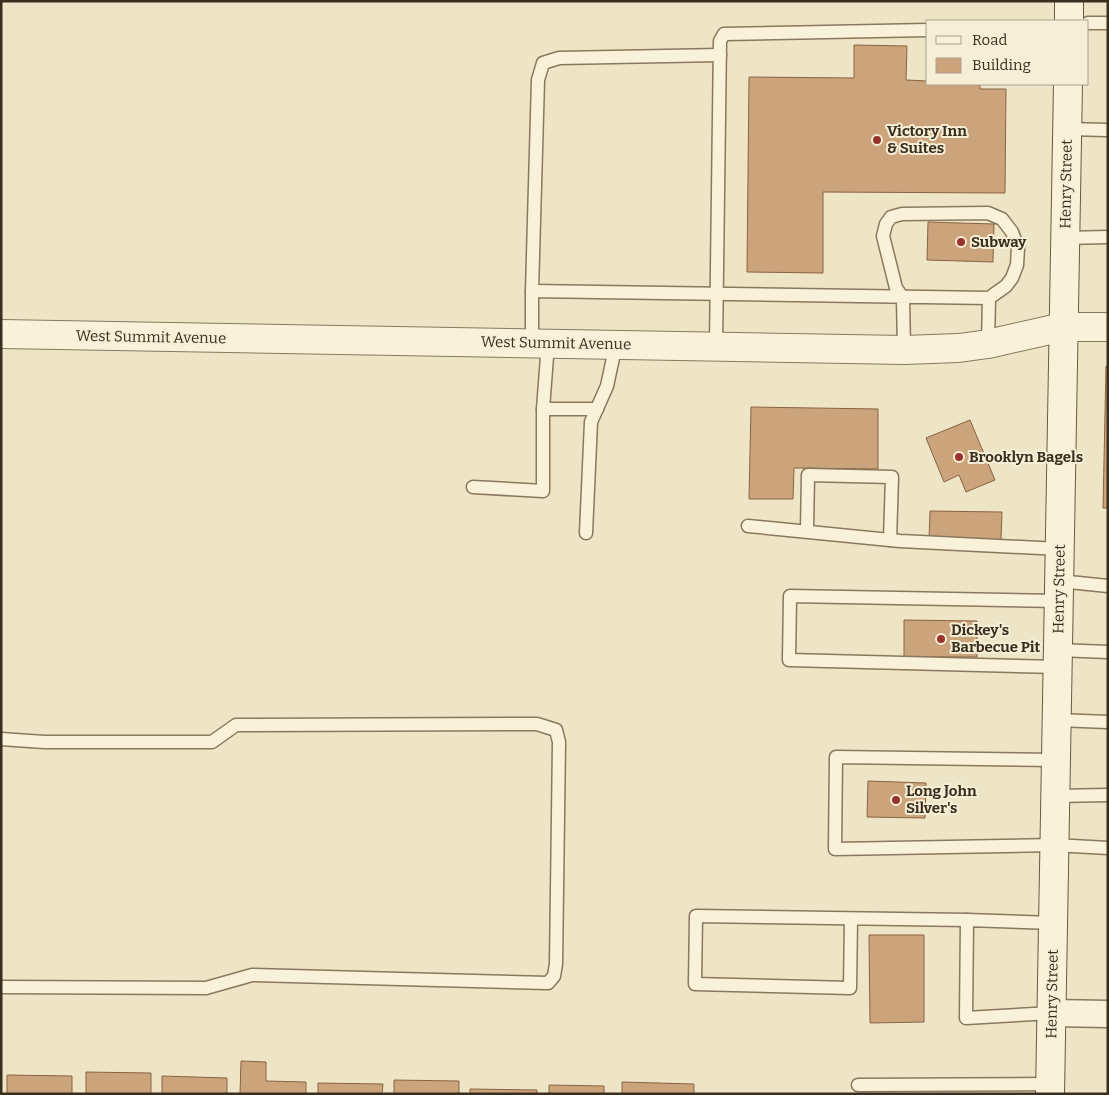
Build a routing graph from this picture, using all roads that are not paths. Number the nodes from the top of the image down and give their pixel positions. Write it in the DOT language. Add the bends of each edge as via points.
graph roads {
  1 [pos="1070,1"];
  2 [pos="1069,20"];
  3 [pos="1089,23"];
  4 [pos="1108,23"];
  5 [pos="926,30"];
  6 [pos="720,55"];
  7 [pos="1068,85"];
  8 [pos="1067,129"];
  9 [pos="1108,130"];
  10 [pos="1065,238"];
  11 [pos="1108,238"];
  12 [pos="532,291"];
  13 [pos="718,294"];
  14 [pos="903,298"];
  15 [pos="989,298"];
  16 [pos="1063,327"];
  17 [pos="1108,327"];
  18 [pos="1,334"];
  19 [pos="540,343"];
  20 [pos="616,344"];
  21 [pos="988,344"];
  22 [pos="716,345"];
  23 [pos="904,350"];
  24 [pos="543,408"];
  25 [pos="597,409"];
  26 [pos="473,488"];
  27 [pos="748,526"];
  28 [pos="807,530"];
  29 [pos="586,533"];
  30 [pos="890,540"];
  31 [pos="1060,549"];
  32 [pos="1108,586"];
  33 [pos="1059,591"];
  34 [pos="1108,652"];
  35 [pos="1058,659"];
  36 [pos="1057,720"];
  37 [pos="1108,722"];
  38 [pos="1,740"];
  39 [pos="1056,760"];
  40 [pos="1108,795"];
  41 [pos="1055,796"];
  42 [pos="1054,844"];
  43 [pos="1108,848"];
  44 [pos="851,919"];
  45 [pos="967,920"];
  46 [pos="1053,924"];
  47 [pos="1,987"];
  48 [pos="1052,1013"];
  49 [pos="1108,1014"];
  50 [pos="858,1085"];
  51 [pos="1050,1089"];
  1 -- 2 [label="street"];
  3 -- 4 [label="lane"];
  5 -- 6 [label="lane" via="731,32 724,34 720,41"];
  6 -- 12 [label="lane" via="559,58 543,63 538,80"];
  6 -- 13 [label="lane"];
  7 -- 8 [label="street, Henry Street"];
  8 -- 9 [label="lane"];
  8 -- 10 [label="street, Henry Street"];
  10 -- 11 [label="lane"];
  10 -- 16 [label="street, Henry Street"];
  12 -- 13 [label="lane"];
  12 -- 19 [label="lane"];
  13 -- 14 [label="lane"];
  13 -- 22 [label="lane"];
  14 -- 15 [label="lane"];
  14 -- 15 [label="lane" via="894,280 883,236 891,217 902,214 988,213 1002,219 1018,248 1012,278"];
  14 -- 23 [label="lane"];
  15 -- 21 [label="lane"];
  16 -- 17 [label="street, West Summit Avenue"];
  16 -- 21 [label="street, West Summit Avenue"];
  16 -- 31 [label="street, Henry Street"];
  18 -- 19 [label="street, West Summit Avenue"];
  19 -- 20 [label="street, West Summit Avenue"];
  19 -- 24 [label="lane"];
  20 -- 22 [label="street, West Summit Avenue"];
  20 -- 25 [label="lane" via="607,386"];
  21 -- 23 [label="street, West Summit Avenue"];
  22 -- 23 [label="street, West Summit Avenue"];
  24 -- 25 [label="lane"];
  24 -- 26 [label="lane" via="543,491"];
  25 -- 29 [label="lane" via="591,422"];
  27 -- 28 [label="lane"];
  28 -- 30 [label="lane"];
  28 -- 30 [label="lane" via="808,475 892,477"];
  30 -- 31 [label="lane"];
  31 -- 33 [label="street, Henry Street"];
  32 -- 33 [label="lane"];
  33 -- 35 [label="street, Henry Street"];
  33 -- 35 [label="lane" via="790,596 789,660"];
  34 -- 35 [label="lane"];
  35 -- 36 [label="street, Henry Street"];
  36 -- 37 [label="lane"];
  36 -- 39 [label="street, Henry Street"];
  38 -- 47 [label="lane" via="212,742 236,725 537,724 556,730 559,742 556,964 554,976 548,983 252,975 206,988"];
  39 -- 41 [label="street, Henry Street"];
  39 -- 42 [label="lane" via="836,757 835,849"];
  40 -- 41 [label="lane"];
  41 -- 42 [label="street, Henry Street"];
  42 -- 43 [label="lane"];
  42 -- 46 [label="street, Henry Street"];
  44 -- 44 [label="lane" via="696,916 695,984 850,988"];
  44 -- 45 [label="lane"];
  45 -- 46 [label="lane"];
  45 -- 48 [label="lane" via="966,1018"];
  46 -- 48 [label="street, Henry Street"];
  48 -- 49 [label="street"];
  48 -- 51 [label="street, Henry Street"];
  50 -- 51 [label="lane"];
}
